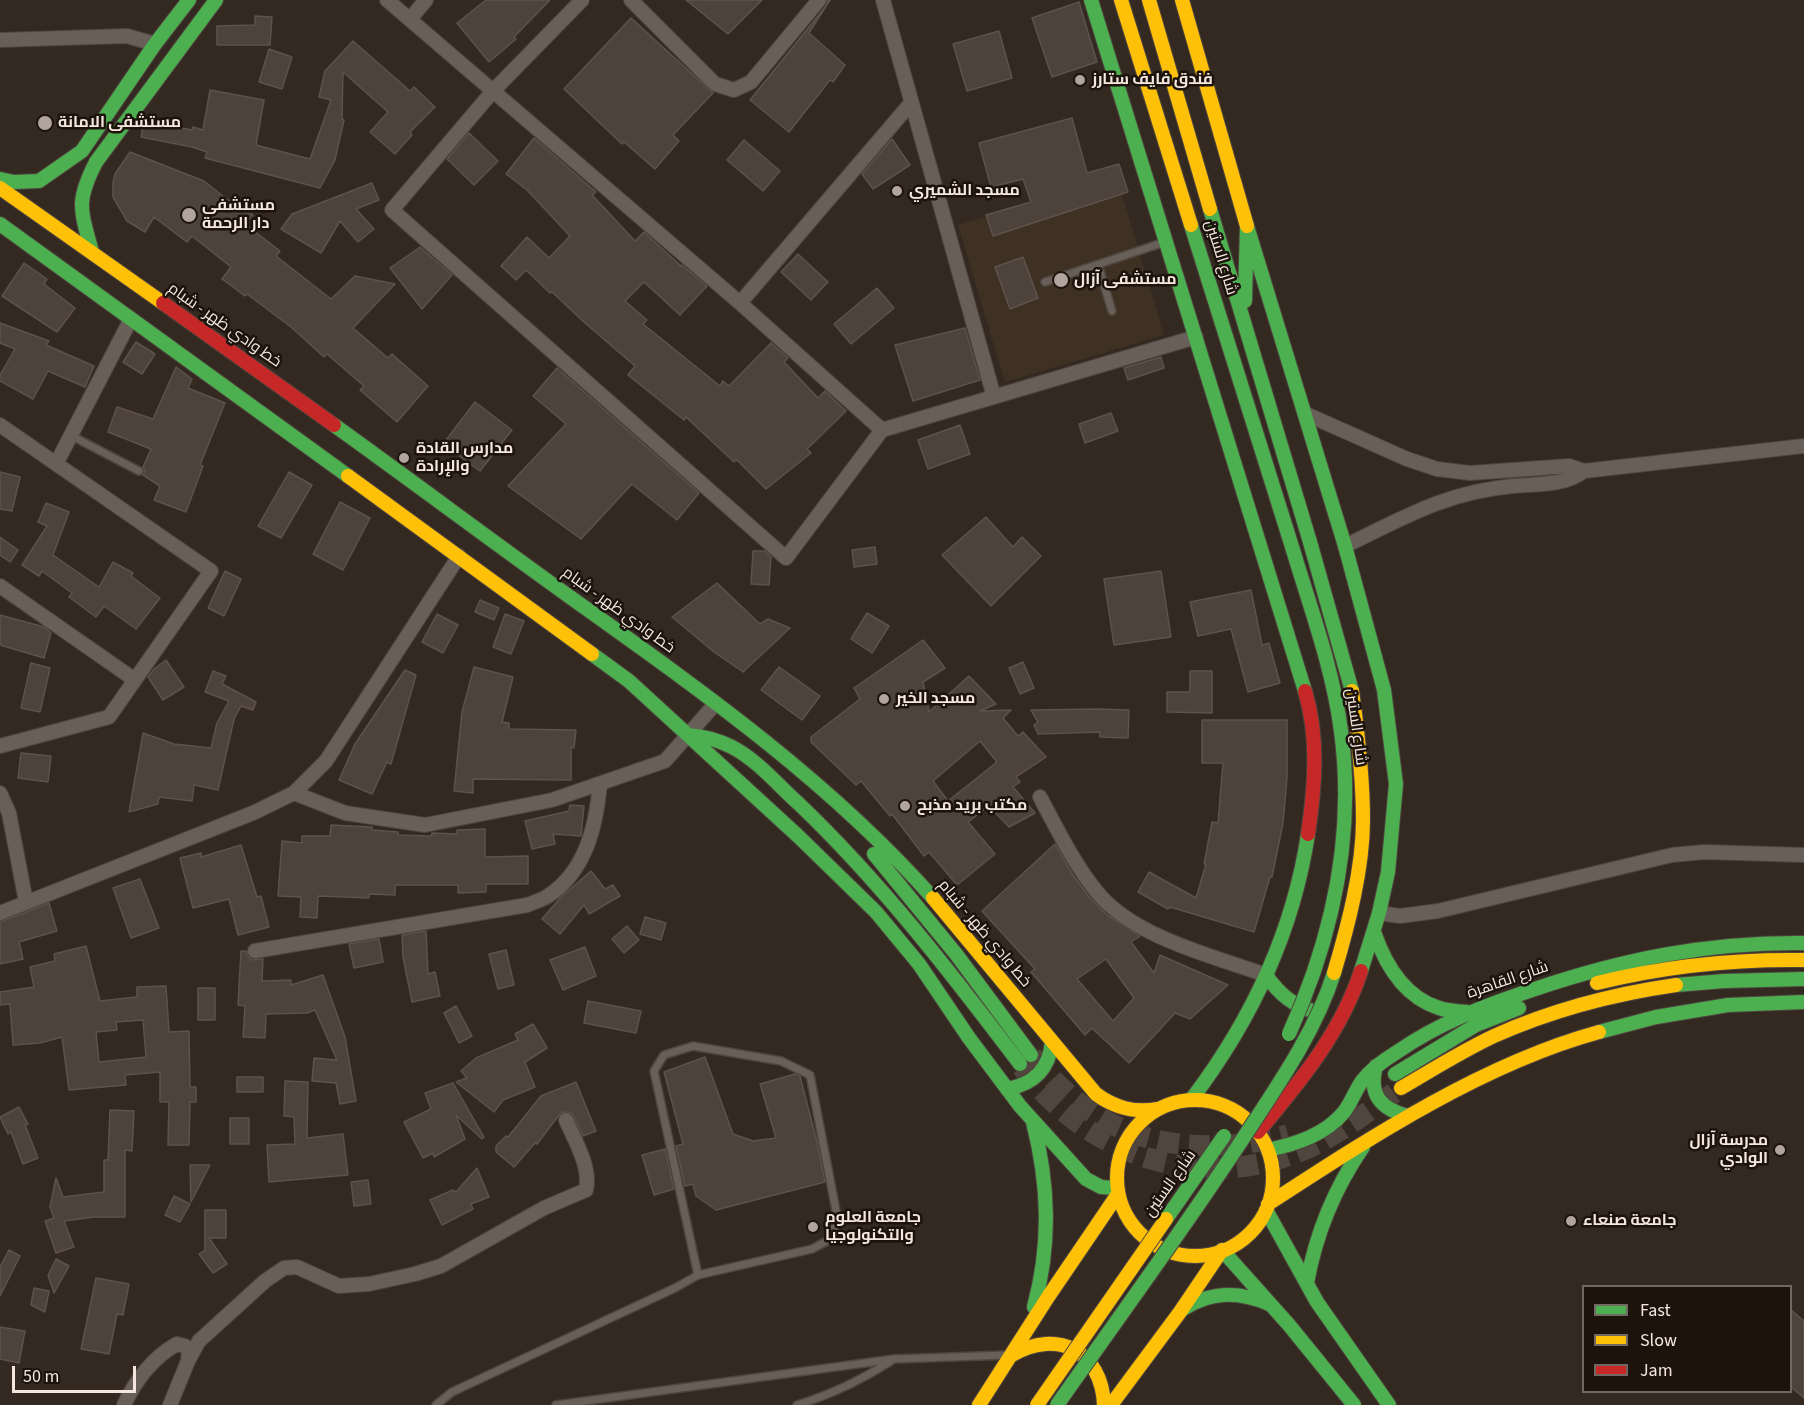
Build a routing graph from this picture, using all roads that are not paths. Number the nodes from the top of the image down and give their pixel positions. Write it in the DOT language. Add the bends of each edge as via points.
graph roads {
  1 [pos="189,0"];
  2 [pos="216,0"];
  3 [pos="387,0"];
  4 [pos="426,0"];
  5 [pos="582,0"];
  6 [pos="631,0"];
  7 [pos="819,0"];
  8 [pos="883,0"];
  9 [pos="1091,0"];
  10 [pos="1121,0"];
  11 [pos="1149,0"];
  12 [pos="1182,0"];
  13 [pos="410,19"];
  14 [pos="0,40"];
  15 [pos="155,44"];
  16 [pos="493,91"];
  17 [pos="911,103"];
  18 [pos="0,179"];
  19 [pos="0,188"];
  20 [pos="0,224"];
  21 [pos="55,226"];
  22 [pos="1247,226"];
  23 [pos="1167,242"];
  24 [pos="38,251"];
  25 [pos="92,252"];
  26 [pos="1098,265"];
  27 [pos="1045,282"];
  28 [pos="741,303"];
  29 [pos="1112,311"];
  30 [pos="131,319"];
  31 [pos="1244,325"];
  32 [pos="1196,337"];
  33 [pos="994,397"];
  34 [pos="1306,414"];
  35 [pos="305,423"];
  36 [pos="0,425"];
  37 [pos="882,430"];
  38 [pos="70,435"];
  39 [pos="1804,446"];
  40 [pos="56,464"];
  41 [pos="139,471"];
  42 [pos="1492,471"];
  43 [pos="1584,471"];
  44 [pos="1494,488"];
  45 [pos="1345,546"];
  46 [pos="459,556"];
  47 [pos="0,586"];
  48 [pos="135,681"];
  49 [pos="716,703"];
  50 [pos="687,735"];
  51 [pos="0,746"];
  52 [pos="600,783"];
  53 [pos="0,793"];
  54 [pos="294,793"];
  55 [pos="1040,797"];
  56 [pos="1804,855"];
  57 [pos="26,902"];
  58 [pos="0,913"];
  59 [pos="1379,913"];
  60 [pos="1374,932"];
  61 [pos="1804,944"];
  62 [pos="255,951"];
  63 [pos="1804,960"];
  64 [pos="1266,975"];
  65 [pos="1804,979"];
  66 [pos="1804,1002"];
  67 [pos="1345,1011"];
  68 [pos="1467,1012"];
  69 [pos="1052,1042"];
  70 [pos="1284,1044"];
  71 [pos="1031,1055"];
  72 [pos="1020,1064"];
  73 [pos="1376,1066"];
  74 [pos="1395,1074"];
  75 [pos="1401,1088"];
  76 [pos="1007,1089"];
  77 [pos="1249,1099"];
  78 [pos="1191,1100"];
  79 [pos="1158,1109"];
  80 [pos="1408,1116"];
  81 [pos="1032,1119"];
  82 [pos="566,1120"];
  83 [pos="1258,1132"];
  84 [pos="1370,1139"];
  85 [pos="1268,1150"];
  86 [pos="1118,1191"];
  87 [pos="1267,1207"];
  88 [pos="1222,1250"];
  89 [pos="698,1275"];
  90 [pos="1307,1283"];
  91 [pos="1269,1304"];
  92 [pos="1180,1311"];
  93 [pos="1027,1329"];
  94 [pos="1012,1354"];
  95 [pos="894,1359"];
  96 [pos="188,1361"];
  97 [pos="124,1405"];
  98 [pos="170,1405"];
  99 [pos="436,1405"];
  100 [pos="556,1405"];
  101 [pos="797,1405"];
  102 [pos="979,1405"];
  103 [pos="1037,1405"];
  104 [pos="1057,1405"];
  105 [pos="1104,1405"];
  106 [pos="1111,1405"];
  107 [pos="1354,1405"];
  108 [pos="1389,1405"];
  1 -- 15 [label="main road"];
  2 -- 25 [label="main road" via="96,162 84,186 80,209"];
  3 -- 13 [label="street"];
  4 -- 13 [label="street"];
  5 -- 16 [label="street"];
  6 -- 7 [label="street" via="715,84 734,90 751,82"];
  8 -- 17 [label="street"];
  9 -- 23 [label="main road"];
  10 -- 70 [label="main road, شارع الستين, bridge" via="1322,645 1339,720 1345,763 1338,874 1319,962"];
  11 -- 31 [label="main road, شارع الستين"];
  12 -- 22 [label="main road, شارع الستين"];
  13 -- 16 [label="street"];
  14 -- 15 [label="street" via="127,36"];
  15 -- 18 [label="main road" via="82,151 39,181"];
  16 -- 28 [label="street"];
  16 -- 37 [label="street" via="392,210 786,558"];
  17 -- 28 [label="street"];
  17 -- 33 [label="street"];
  19 -- 21 [label="main road, خط وادي ظهر - شبام"];
  20 -- 24 [label="main road, خط وادي ظهر - شبام"];
  21 -- 24 [label="main road"];
  21 -- 25 [label="main road, خط وادي ظهر - شبام"];
  22 -- 31 [label="main road"];
  22 -- 34 [label="main road, شارع الستين"];
  23 -- 26 [label="lane"];
  23 -- 32 [label="main road"];
  24 -- 30 [label="main road, خط وادي ظهر - شبام"];
  25 -- 35 [label="main road, خط وادي ظهر - شبام"];
  26 -- 27 [label="lane"];
  26 -- 29 [label="lane"];
  28 -- 37 [label="street"];
  30 -- 35 [label="main road, خط وادي ظهر - شبام"];
  30 -- 38 [label="street"];
  31 -- 104 [label="main road, شارع الستين, bridge" via="1351,686 1361,755 1363,822 1359,868 1340,956 1325,1001 1277,1087"];
  32 -- 33 [label="street"];
  32 -- 64 [label="main road" via="1309,705 1315,778 1307,850 1293,906"];
  33 -- 37 [label="street"];
  34 -- 42 [label="street" via="1422,465 1454,472"];
  34 -- 45 [label="main road, شارع الستين"];
  35 -- 46 [label="main road, خط وادي ظهر - شبام"];
  35 -- 49 [label="main road, خط وادي ظهر - شبام"];
  36 -- 40 [label="street"];
  38 -- 40 [label="street"];
  38 -- 41 [label="lane"];
  39 -- 43 [label="street"];
  40 -- 48 [label="street" via="211,571"];
  42 -- 43 [label="street" via="1569,466"];
  42 -- 44 [label="street"];
  43 -- 44 [label="street" via="1567,480"];
  44 -- 45 [label="street" via="1426,506"];
  45 -- 59 [label="main road, شارع الستين" via="1384,690 1393,748 1395,811"];
  46 -- 50 [label="main road, خط وادي ظهر - شبام" via="629,681"];
  46 -- 54 [label="street" via="326,761"];
  47 -- 48 [label="street"];
  48 -- 51 [label="street" via="109,717"];
  49 -- 50 [label="street"];
  49 -- 69 [label="main road, خط وادي ظهر - شبام" via="853,814 912,875"];
  49 -- 71 [label="main road" via="737,733 810,791 879,859 993,1001"];
  50 -- 52 [label="street" via="665,761"];
  50 -- 72 [label="main road" via="734,748 834,838 922,935"];
  50 -- 76 [label="main road, خط وادي ظهر - شبام" via="876,912 919,964"];
  52 -- 54 [label="street" via="552,800 425,825 345,813"];
  52 -- 62 [label="street" via="597,816 577,868 548,896 527,905"];
  53 -- 57 [label="street" via="9,813"];
  54 -- 57 [label="street" via="253,813"];
  55 -- 64 [label="street" via="1098,893 1120,914 1153,934"];
  56 -- 59 [label="street" via="1672,855 1438,911 1400,916"];
  57 -- 58 [label="street"];
  59 -- 60 [label="main road, شارع الستين"];
  60 -- 67 [label="main road, شارع الستين"];
  60 -- 68 [label="main road" via="1384,960 1402,984 1439,1008"];
  61 -- 68 [label="main road, شارع القاهرة" via="1734,944 1667,951 1544,985"];
  63 -- 74 [label="main road" via="1690,964 1583,987 1476,1025"];
  64 -- 67 [label="main road" via="1280,994 1299,1007 1322,1013"];
  64 -- 78 [label="main road" via="1223,1059"];
  65 -- 75 [label="main road" via="1700,981 1596,1000 1496,1035"];
  66 -- 80 [label="main road" via="1706,1007 1597,1031 1512,1063"];
  67 -- 83 [label="main road, شارع الستين" via="1306,1074"];
  68 -- 73 [label="main road, شارع القاهرة"];
  69 -- 76 [label="main road" via="1040,1075 1025,1085"];
  69 -- 79 [label="main road, خط وادي ظهر - شبام" via="1104,1101 1136,1112"];
  73 -- 80 [label="main road" via="1372,1077 1378,1099 1390,1110"];
  73 -- 85 [label="main road, شارع القاهرة" via="1332,1124 1301,1142"];
  76 -- 81 [label="main road, خط وادي ظهر - شبام"];
  77 -- 103 [label="main road, شارع الستين, bridge"];
  78 -- 79 [label="main road"];
  78 -- 83 [label="main road" via="1221,1105 1248,1120"];
  79 -- 86 [label="main road" via="1139,1123 1125,1142 1118,1165"];
  80 -- 84 [label="main road"];
  81 -- 86 [label="main road, خط وادي ظهر - شبام" via="1086,1179"];
  81 -- 93 [label="main road" via="1044,1171 1048,1224 1042,1278"];
  82 -- 96 [label="street" via="589,1179 586,1190 441,1266 415,1274 339,1286 297,1267 284,1268 199,1341"];
  83 -- 85 [label="main road"];
  84 -- 87 [label="main road"];
  84 -- 90 [label="main road" via="1328,1205"];
  85 -- 87 [label="main road" via="1273,1177"];
  86 -- 88 [label="main road" via="1132,1224 1157,1246 1189,1255"];
  86 -- 93 [label="main road"];
  87 -- 88 [label="main road" via="1248,1234"];
  87 -- 90 [label="main road"];
  88 -- 91 [label="main road"];
  88 -- 92 [label="main road"];
  89 -- 89 [label="lane" via="654,1071 664,1055 693,1046 782,1060 810,1075 838,1221 827,1241 812,1248"];
  89 -- 99 [label="lane" via="452,1392"];
  90 -- 108 [label="main road" via="1348,1350"];
  91 -- 92 [label="main road" via="1247,1295 1223,1294 1200,1299"];
  91 -- 107 [label="main road"];
  92 -- 106 [label="main road"];
  93 -- 94 [label="main road"];
  94 -- 95 [label="lane"];
  94 -- 102 [label="main road"];
  94 -- 105 [label="main road" via="1042,1343 1074,1349 1098,1372"];
  95 -- 100 [label="lane"];
  95 -- 101 [label="lane" via="857,1383"];
  96 -- 97 [label="street" via="189,1350 177,1344 160,1355 131,1390"];
  96 -- 98 [label="street"];
}
